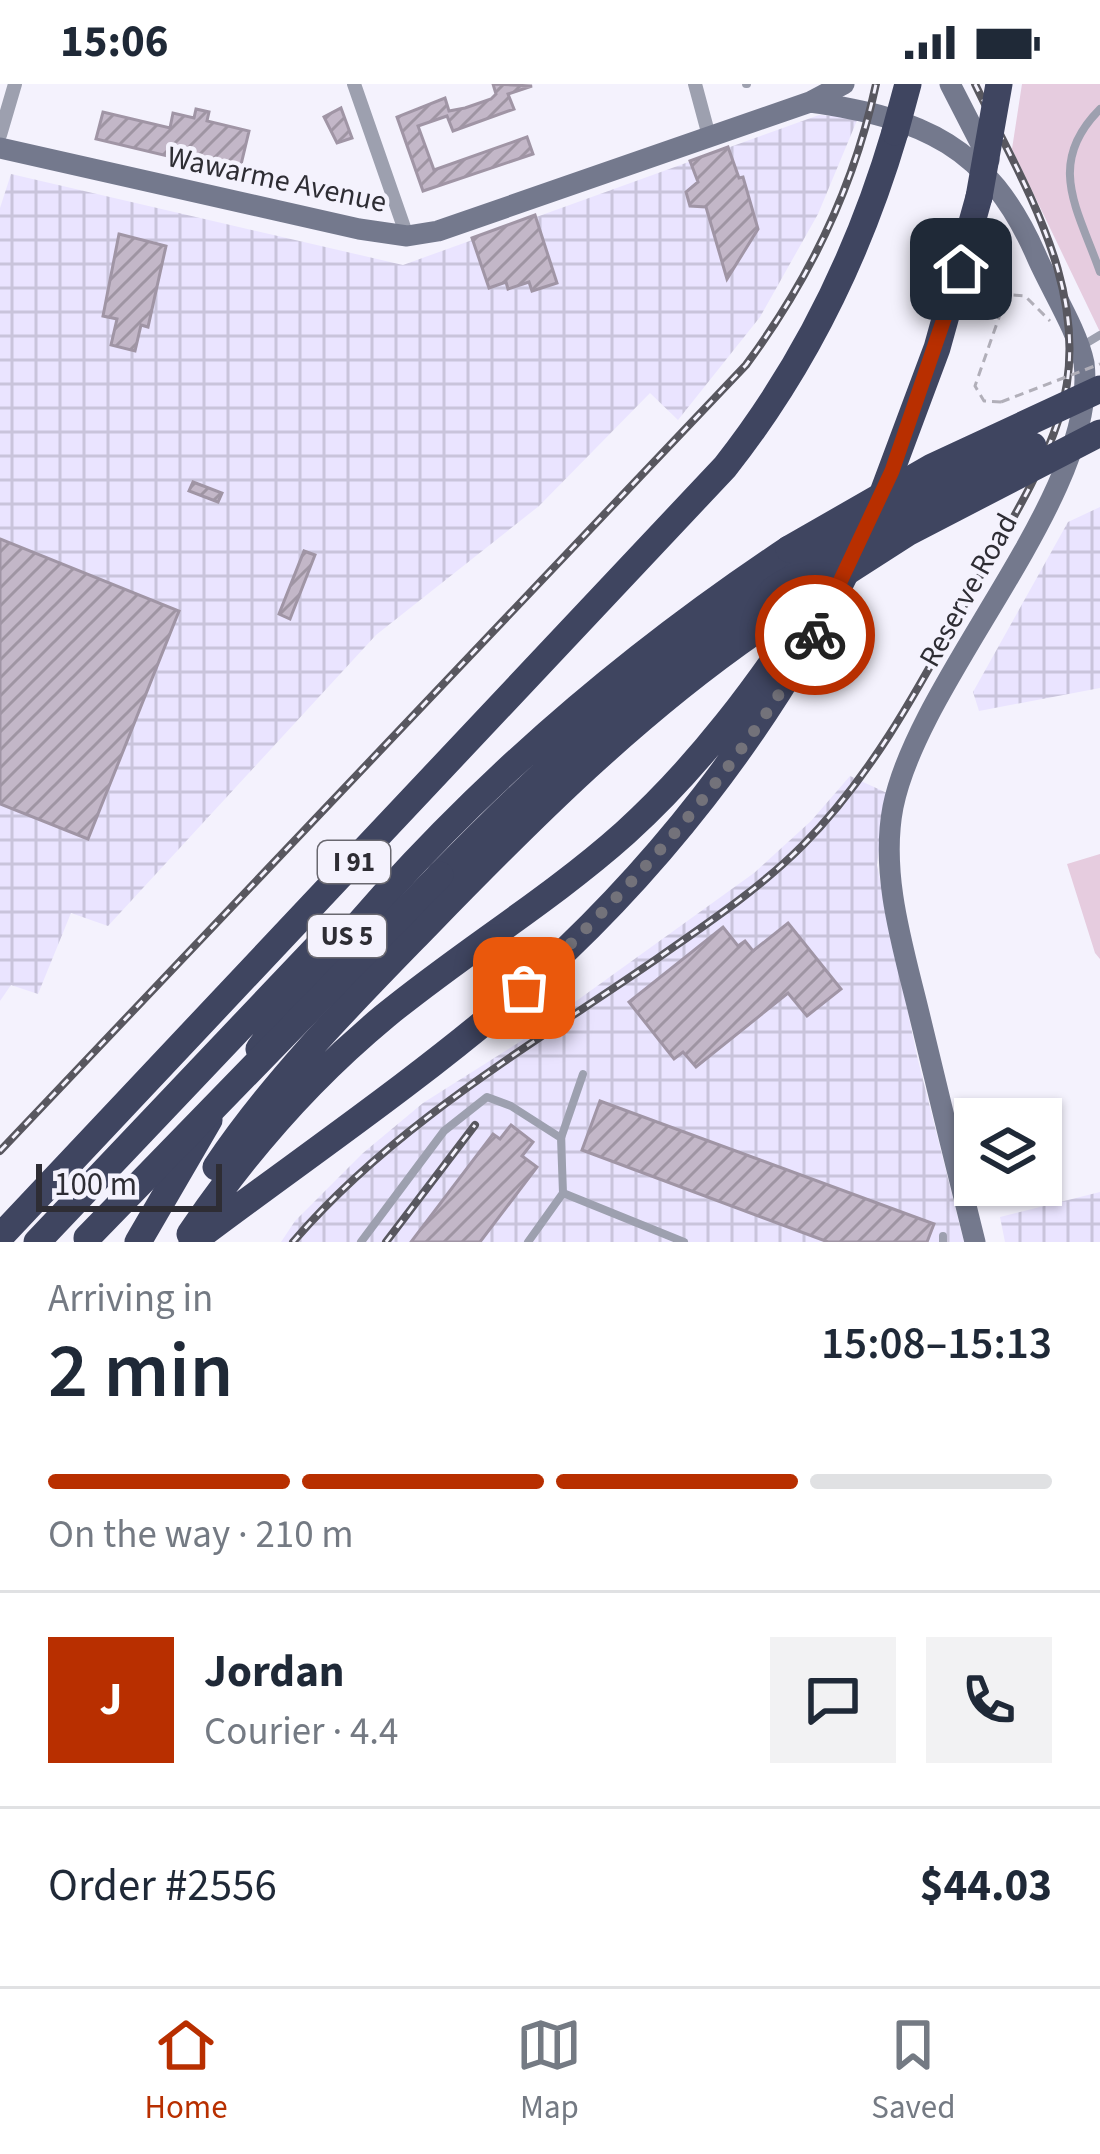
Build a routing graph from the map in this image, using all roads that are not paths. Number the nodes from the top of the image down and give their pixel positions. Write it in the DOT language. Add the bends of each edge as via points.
graph roads {
  1 [pos="16,84"];
  2 [pos="354,84"];
  3 [pos="694,84"];
  4 [pos="844,84"];
  5 [pos="908,84"];
  6 [pos="950,84"];
  7 [pos="999,84"];
  8 [pos="811,102"];
  9 [pos="1100,109"];
  10 [pos="0,135"];
  11 [pos="710,136"];
  12 [pos="0,148"];
  13 [pos="1022,225"];
  14 [pos="407,236"];
  15 [pos="1100,272"];
  16 [pos="1100,335"];
  17 [pos="1079,348"];
  18 [pos="1100,389"];
  19 [pos="1100,417"];
  20 [pos="1100,433"];
  21 [pos="851,562"];
  22 [pos="611,676"];
  23 [pos="583,1074"];
  24 [pos="561,1138"];
  25 [pos="563,1193"];
  26 [pos="0,1237"];
  27 [pos="85,1240"];
  28 [pos="37,1242"];
  29 [pos="138,1242"];
  30 [pos="170,1242"];
  31 [pos="188,1242"];
  32 [pos="361,1242"];
  33 [pos="528,1242"];
  34 [pos="685,1242"];
  35 [pos="975,1242"];
  1 -- 10 [label="street"];
  2 -- 14 [label="street"];
  3 -- 11 [label="street"];
  4 -- 8 [label="street, Wawarme Avenue"];
  5 -- 26 [label="highway, I 91, bridge" via="862,230 828,305 725,467"];
  6 -- 13 [label="street"];
  7 -- 21 [label="highway, bridge" via="979,197 933,360"];
  8 -- 11 [label="street, Wawarme Avenue"];
  8 -- 13 [label="street, Reserve Road" via="929,130 993,180"];
  9 -- 15 [label="lane" via="1076,136 1068,166"];
  11 -- 14 [label="street, Wawarme Avenue"];
  12 -- 14 [label="street, Wawarme Avenue"];
  13 -- 17 [label="street, Reserve Road"];
  16 -- 17 [label="lane"];
  17 -- 35 [label="street, Reserve Road" via="1085,415 1067,473 920,734 893,807 890,878 903,948"];
  18 -- 22 [label="highway, US 5, bridge" via="949,458 789,549"];
  19 -- 27 [label="highway, bridge" via="930,496 774,589 621,701 526,786"];
  20 -- 30 [label="highway, US 5, bridge" via="921,526 761,627 578,772 335,1020 248,1122"];
  21 -- 31 [label="highway, bridge" via="676,783 566,883 333,1063 254,1147"];
  21 -- 31 [label="highway" via="814,636 718,779 587,929 474,1030"];
  22 -- 28 [label="highway" via="557,707 468,790"];
  22 -- 29 [label="highway, US 5" via="473,799 348,934 232,1087"];
  23 -- 24 [label="lane"];
  24 -- 25 [label="lane"];
  24 -- 32 [label="lane" via="487,1097 444,1132"];
  25 -- 33 [label="lane"];
  25 -- 34 [label="lane"];
}
